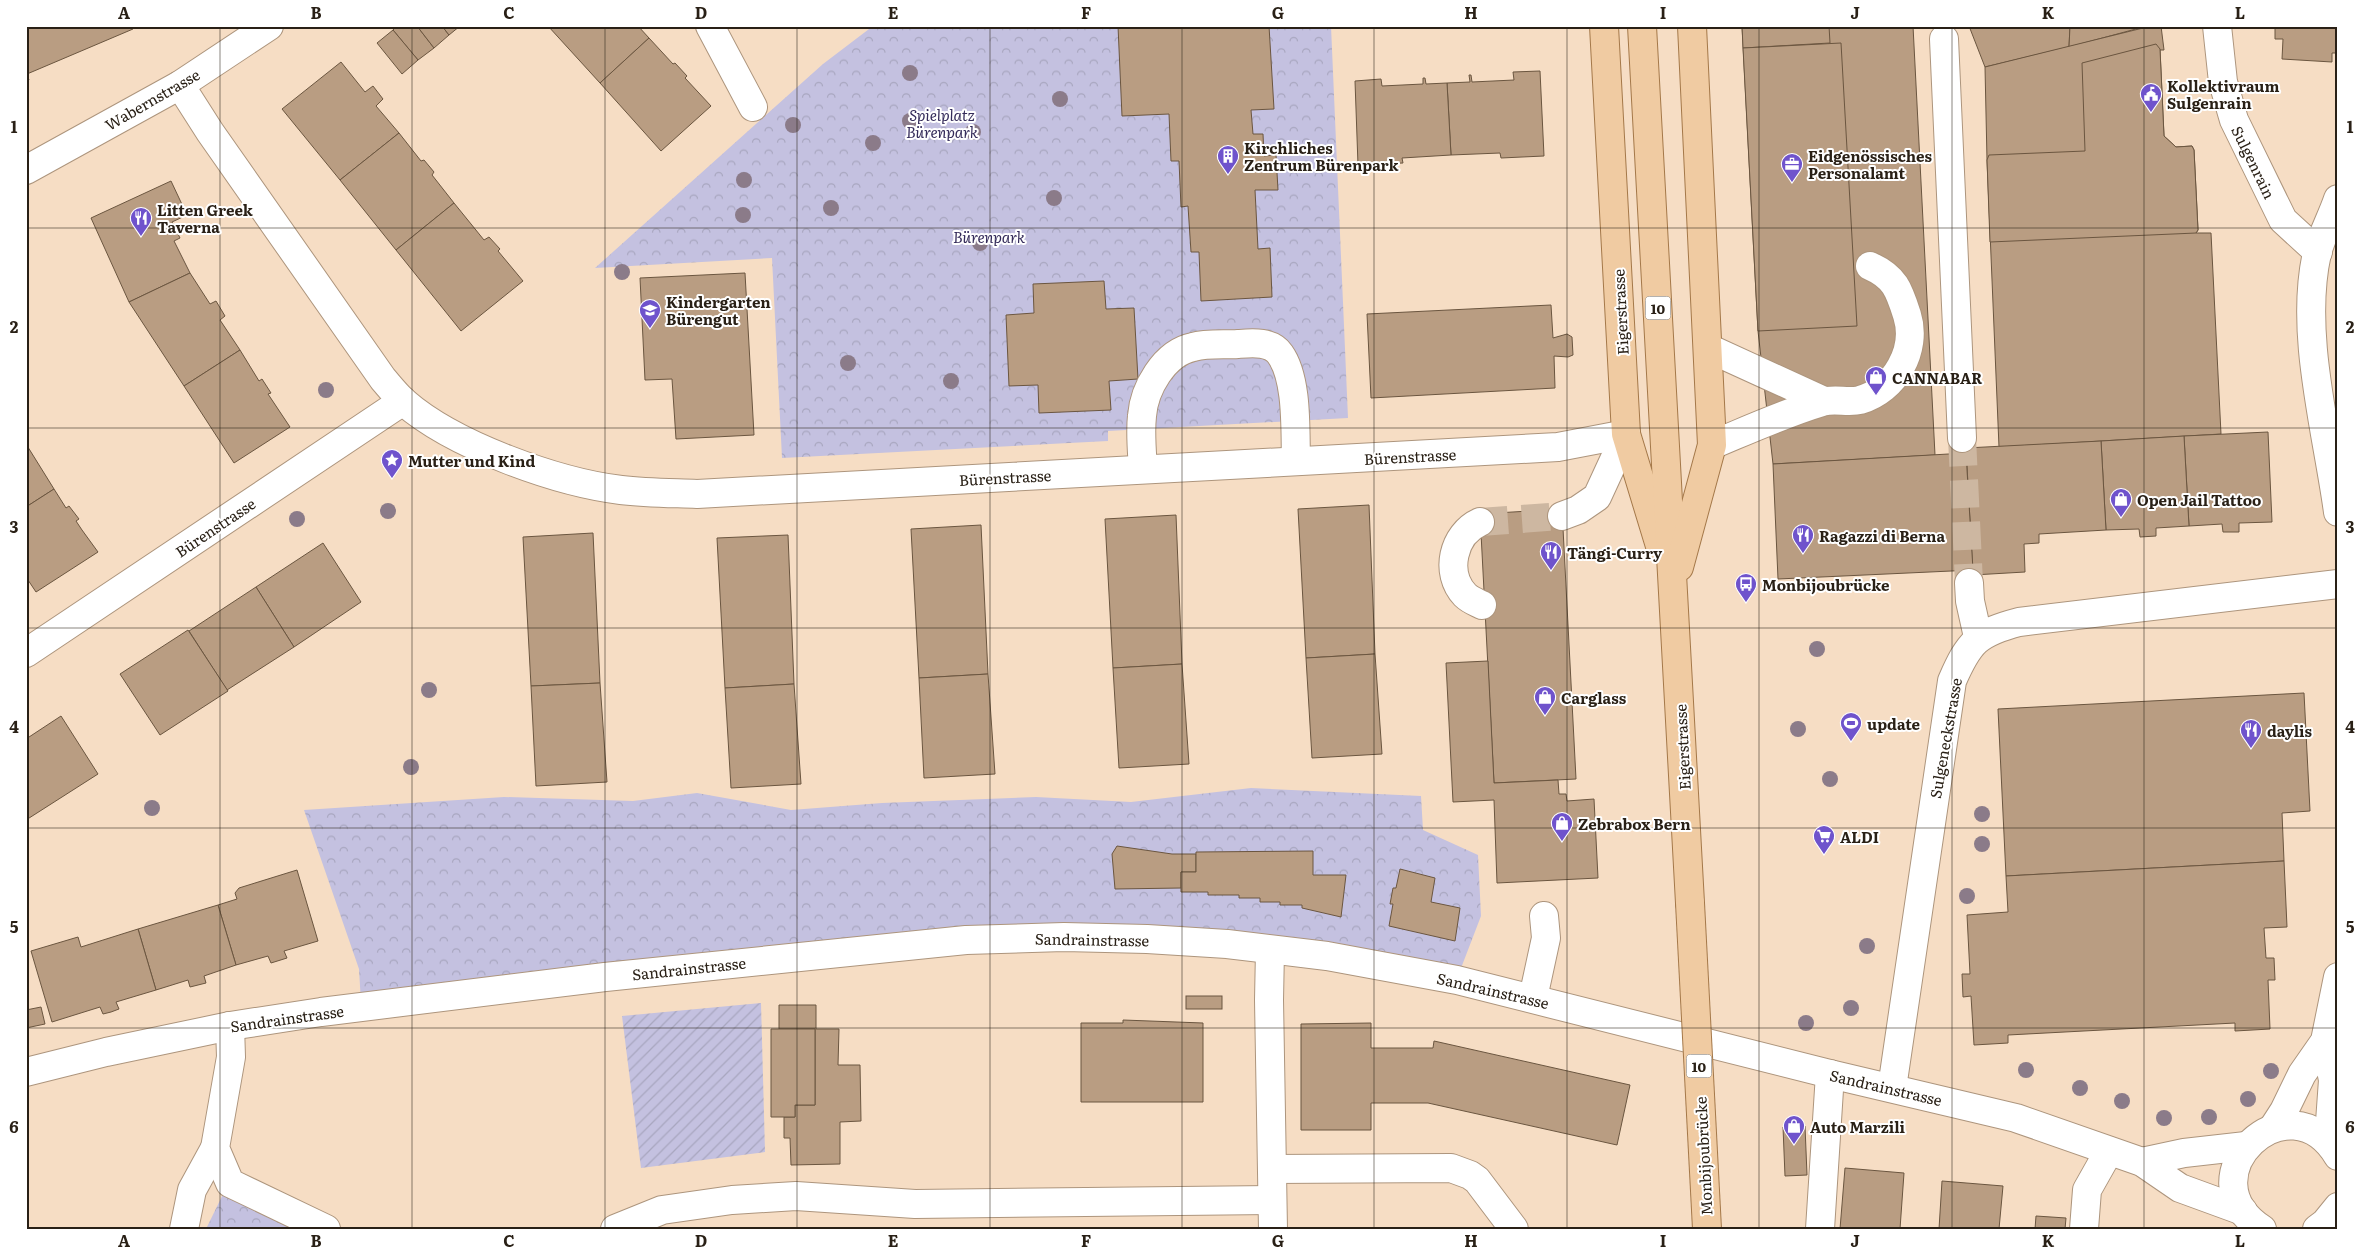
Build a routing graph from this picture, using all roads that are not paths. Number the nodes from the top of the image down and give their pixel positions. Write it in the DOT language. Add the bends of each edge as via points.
graph roads {
  1 [pos="269,26"];
  2 [pos="710,26"];
  3 [pos="1604,26"];
  4 [pos="1642,26"];
  5 [pos="1692,26"];
  6 [pos="2217,26"];
  7 [pos="1944,39"];
  8 [pos="180,85"];
  9 [pos="753,107"];
  10 [pos="74,145"];
  11 [pos="26,146"];
  12 [pos="26,170"];
  13 [pos="2337,203"];
  14 [pos="2318,252"];
  15 [pos="1870,266"];
  16 [pos="1708,348"];
  17 [pos="403,401"];
  18 [pos="1824,401"];
  19 [pos="1626,434"];
  20 [pos="1962,438"];
  21 [pos="1712,445"];
  22 [pos="1296,461"];
  23 [pos="1143,469"];
  24 [pos="2338,512"];
  25 [pos="1562,516"];
  26 [pos="1480,522"];
  27 [pos="1969,582"];
  28 [pos="2338,584"];
  29 [pos="1673,590"];
  30 [pos="1482,605"];
  31 [pos="1978,638"];
  32 [pos="26,654"];
  33 [pos="1690,903"];
  34 [pos="1544,916"];
  35 [pos="1270,950"];
  36 [pos="2338,977"];
  37 [pos="1533,998"];
  38 [pos="230,1026"];
  39 [pos="2325,1041"];
  40 [pos="26,1072"];
  41 [pos="1830,1074"];
  42 [pos="1892,1088"];
  43 [pos="2273,1128"];
  44 [pos="2246,1146"];
  45 [pos="215,1148"];
  46 [pos="2108,1151"];
  47 [pos="2335,1151"];
  48 [pos="2142,1162"];
  49 [pos="1272,1169"];
  50 [pos="1272,1200"];
  51 [pos="2338,1207"];
  52 [pos="2252,1223"];
  53 [pos="184,1229"];
  54 [pos="326,1229"];
  55 [pos="616,1229"];
  56 [pos="1273,1229"];
  57 [pos="1514,1229"];
  58 [pos="1707,1229"];
  59 [pos="1820,1229"];
  60 [pos="2084,1229"];
  61 [pos="2317,1229"];
  1 -- 8 [label="street, Wabernstrasse"];
  2 -- 9 [label="street"];
  3 -- 19 [label="main road, Eigerstrasse"];
  4 -- 29 [label="main road, Eigerstrasse / 10"];
  5 -- 16 [label="main road, Eigerstrasse"];
  6 -- 14 [label="street, Sulgenrain" via="2223,82 2234,120 2283,220"];
  7 -- 20 [label="street"];
  8 -- 10 [label="street, Wabernstrasse"];
  8 -- 17 [label="street, Bürenstrasse" via="383,379"];
  10 -- 11 [label="street, Wabernstrasse"];
  10 -- 12 [label="street"];
  13 -- 14 [label="street"];
  14 -- 24 [label="street" via="2312,289 2314,347"];
  15 -- 18 [label="street" via="1885,273 1900,291 1908,320 1908,348 1899,372 1883,389 1860,400"];
  16 -- 18 [label="street"];
  16 -- 21 [label="main road, Eigerstrasse"];
  17 -- 23 [label="street, Bürenstrasse" via="445,430 486,450 563,478 622,490 697,494"];
  17 -- 32 [label="street, Bürenstrasse"];
  18 -- 21 [label="street"];
  19 -- 22 [label="street, Bürenstrasse" via="1558,447"];
  19 -- 25 [label="street" via="1597,497"];
  19 -- 29 [label="main road, Eigerstrasse"];
  21 -- 29 [label="main road, Eigerstrasse"];
  22 -- 23 [label="street, Bürenstrasse"];
  22 -- 23 [label="street" via="1293,402 1287,366 1280,352 1269,344 1241,344 1192,347 1167,361 1144,402"];
  26 -- 30 [label="street" via="1460,538 1453,566 1464,594"];
  27 -- 31 [label="street"];
  28 -- 31 [label="street, Sulgeneckstrasse" via="2019,622 1996,628"];
  29 -- 33 [label="main road, Eigerstrasse / 10"];
  31 -- 42 [label="street, Sulgeneckstrasse" via="1963,656 1952,681"];
  33 -- 58 [label="main road, Monbijoubrücke / 10, bridge"];
  34 -- 37 [label="street" via="1546,938"];
  35 -- 37 [label="street, Sandrainstrasse" via="1327,956"];
  35 -- 38 [label="street, Sandrainstrasse" via="1147,939 966,940 605,977"];
  35 -- 49 [label="street"];
  36 -- 39 [label="street"];
  37 -- 41 [label="street, Sandrainstrasse"];
  38 -- 40 [label="street, Sandrainstrasse"];
  38 -- 45 [label="street" via="231,1057"];
  39 -- 43 [label="street" via="2302,1074"];
  39 -- 47 [label="street" via="2333,1080 2330,1122"];
  41 -- 42 [label="street, Sandrainstrasse"];
  41 -- 59 [label="street"];
  42 -- 46 [label="street, Sandrainstrasse" via="2016,1118"];
  43 -- 44 [label="street"];
  43 -- 47 [label="street" via="2306,1128 2321,1136"];
  44 -- 48 [label="street" via="2184,1153"];
  44 -- 52 [label="street" via="2239,1158 2234,1185 2237,1199"];
  45 -- 53 [label="street" via="192,1190"];
  45 -- 54 [label="street" via="230,1183"];
  46 -- 48 [label="street, Sandrainstrasse"];
  46 -- 60 [label="street" via="2087,1190"];
  48 -- 52 [label="street, Sandrainstrasse" via="2180,1188"];
  49 -- 50 [label="street"];
  49 -- 57 [label="street" via="1451,1168 1477,1180"];
  50 -- 55 [label="street" via="915,1204 796,1196 732,1200 662,1210"];
  50 -- 56 [label="street"];
  51 -- 61 [label="street"];
}
